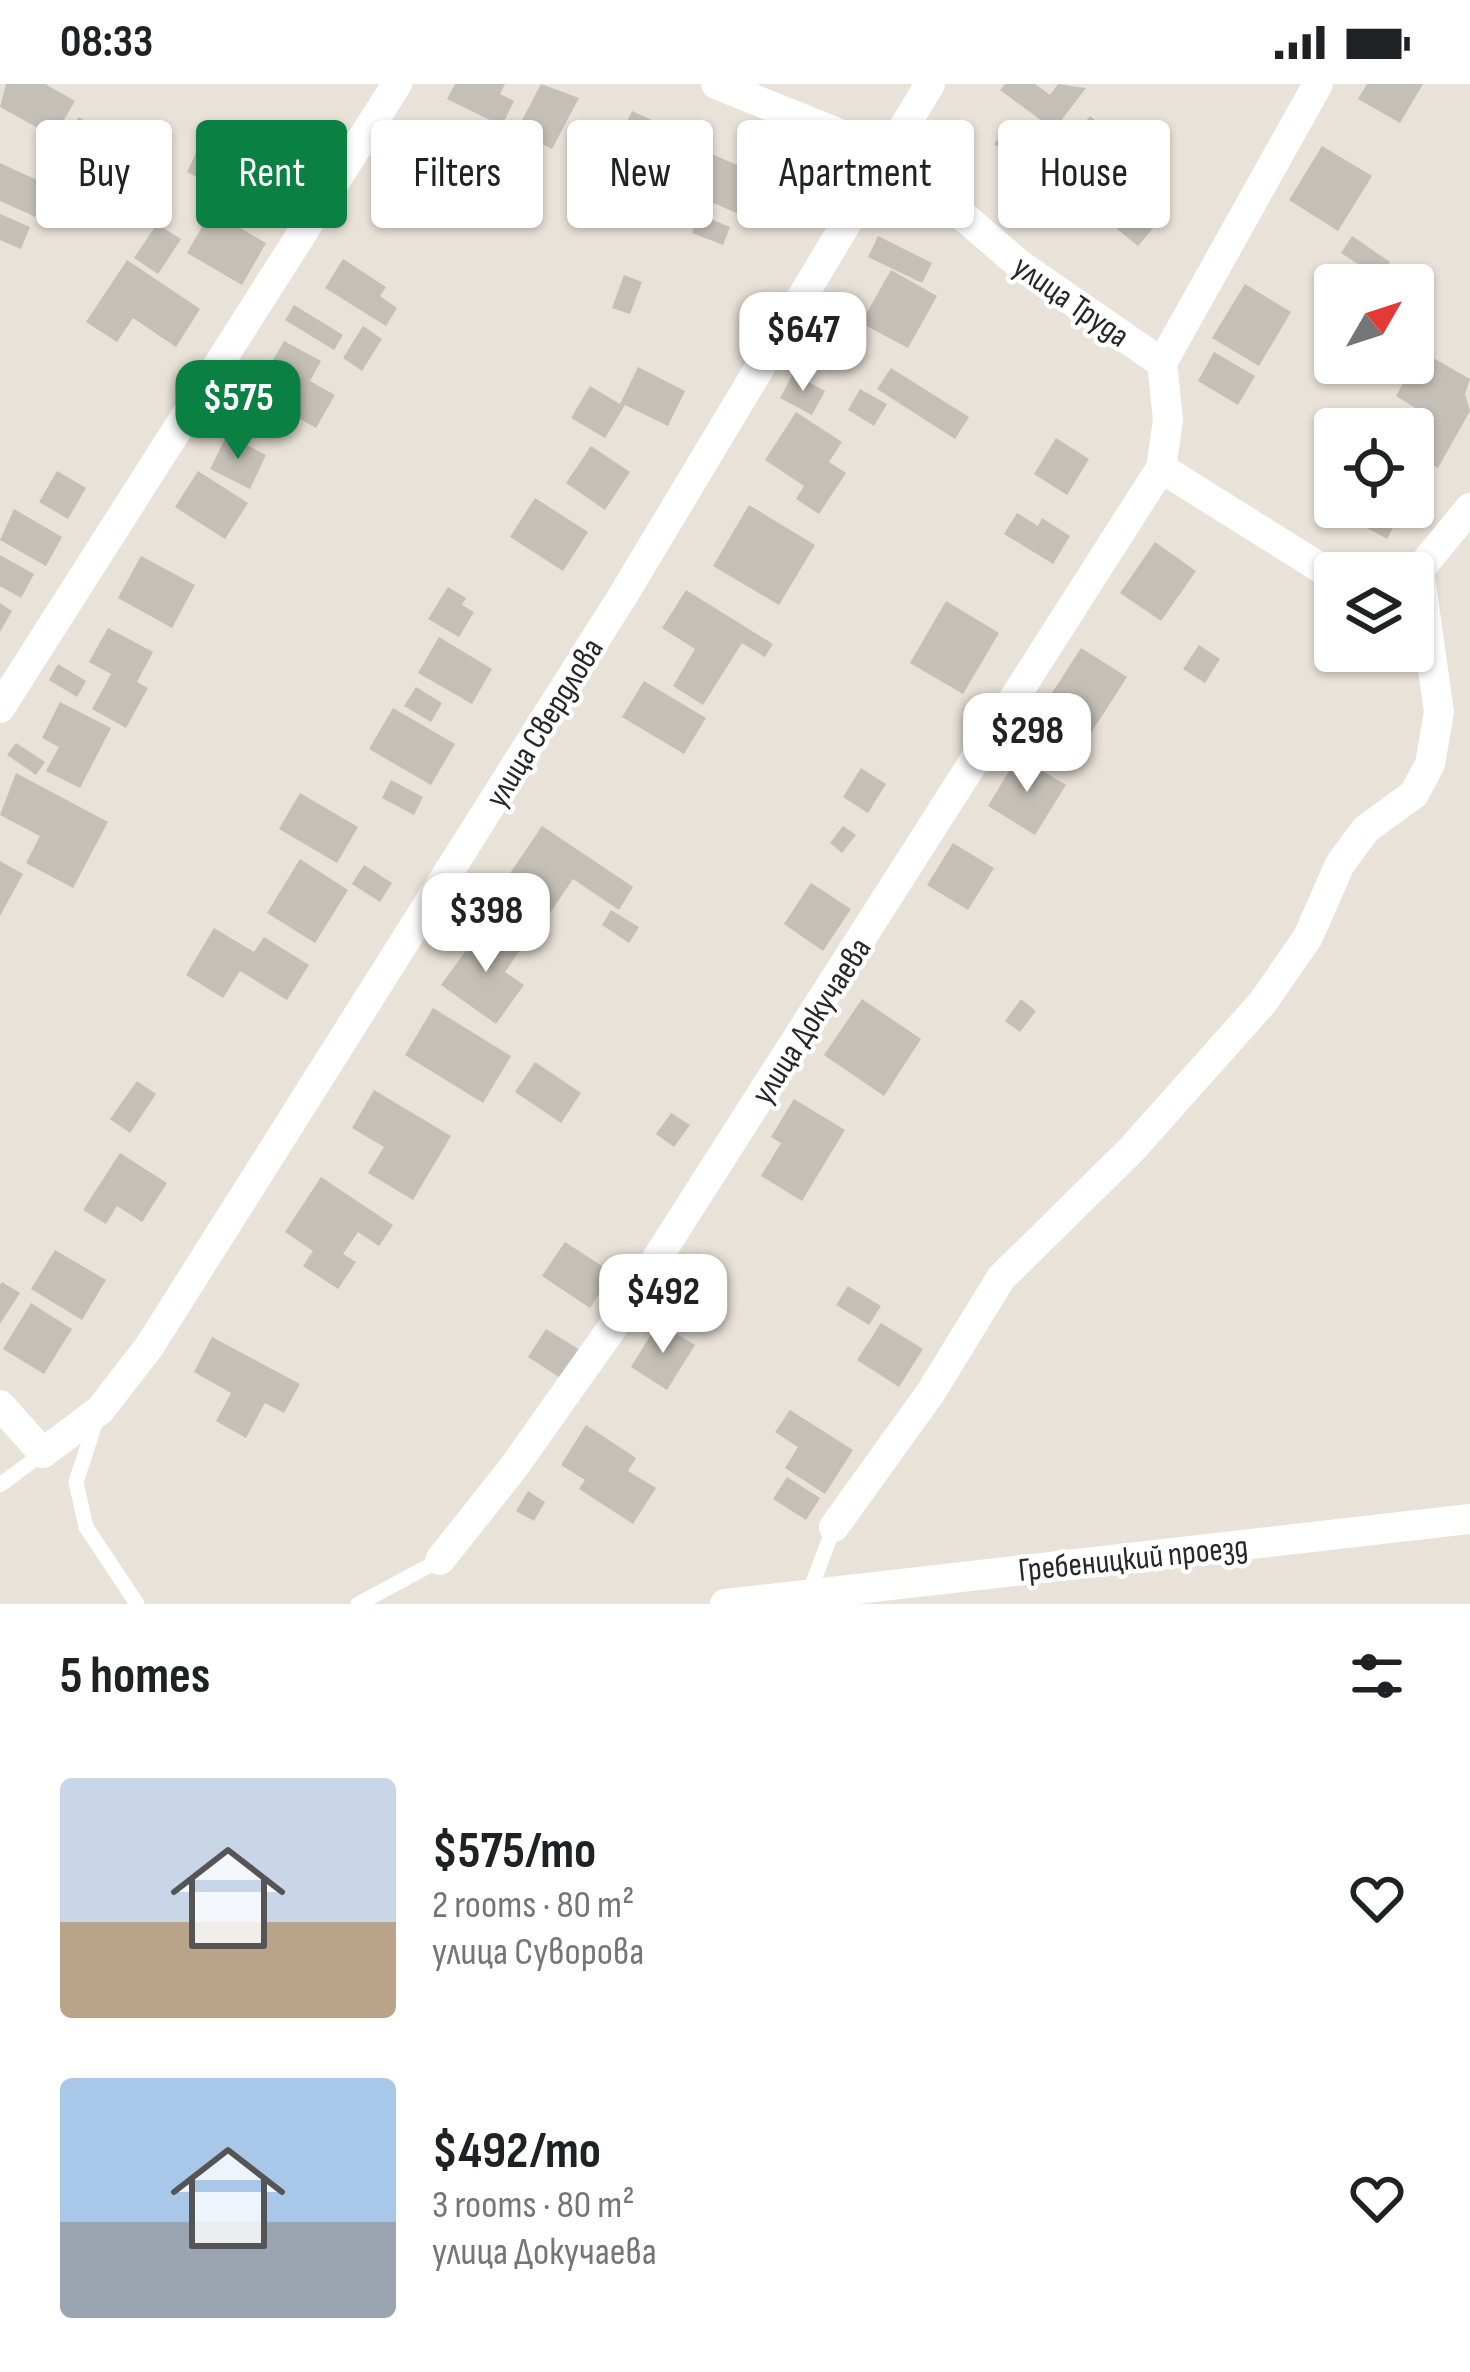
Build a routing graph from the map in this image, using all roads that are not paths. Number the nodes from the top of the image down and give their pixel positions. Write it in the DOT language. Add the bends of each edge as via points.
graph roads {
  1 [pos="397,84"];
  2 [pos="716,84"];
  3 [pos="930,84"];
  4 [pos="1318,84"];
  5 [pos="807,120"];
  6 [pos="910,120"];
  7 [pos="974,225"];
  8 [pos="847,228"];
  9 [pos="1162,363"];
  10 [pos="1161,468"];
  11 [pos="1470,508"];
  12 [pos="1433,552"];
  13 [pos="1314,564"];
  14 [pos="1429,672"];
  15 [pos="0,708"];
  16 [pos="0,1405"];
  17 [pos="100,1410"];
  18 [pos="43,1453"];
  19 [pos="0,1485"];
  20 [pos="1470,1519"];
  21 [pos="834,1527"];
  22 [pos="440,1560"];
  23 [pos="809,1593"];
  24 [pos="137,1604"];
  25 [pos="358,1604"];
  26 [pos="724,1604"];
  1 -- 15 [label="street"];
  2 -- 5 [label="street, улица Труда"];
  3 -- 6 [label="street, улица Свердлова"];
  4 -- 9 [label="street"];
  7 -- 9 [label="street, улица Труда"];
  8 -- 17 [label="street, улица Свердлова" via="149,1347"];
  9 -- 10 [label="street, улица Труда" via="1168,420"];
  10 -- 13 [label="street"];
  10 -- 22 [label="street, улица Докучаева" via="617,1321"];
  11 -- 12 [label="street"];
  14 -- 21 [label="street" via="1439,712 1430,764 1414,794 1366,829 1340,864 1308,937 1263,1002 1132,1149 1001,1277"];
  16 -- 18 [label="street"];
  17 -- 18 [label="street, улица Свердлова"];
  17 -- 24 [label="lane" via="76,1483 86,1527"];
  18 -- 19 [label="lane"];
  20 -- 23 [label="street, Гребеницкий проезд"];
  21 -- 23 [label="lane"];
  22 -- 25 [label="lane"];
  23 -- 26 [label="street, Гребеницкий проезд"];
}
